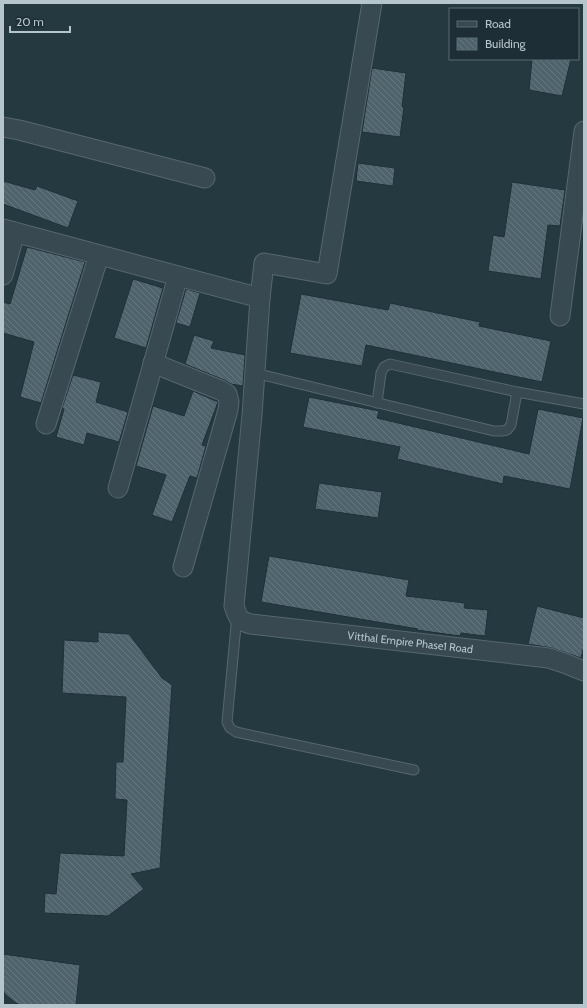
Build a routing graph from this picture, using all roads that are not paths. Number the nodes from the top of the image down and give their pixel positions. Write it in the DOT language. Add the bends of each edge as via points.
graph roads {
  1 [pos="372,3"];
  2 [pos="3,127"];
  3 [pos="584,131"];
  4 [pos="206,178"];
  5 [pos="9,231"];
  6 [pos="98,255"];
  7 [pos="3,274"];
  8 [pos="178,276"];
  9 [pos="260,298"];
  10 [pos="560,316"];
  11 [pos="153,363"];
  12 [pos="255,373"];
  13 [pos="517,392"];
  14 [pos="377,403"];
  15 [pos="584,404"];
  16 [pos="46,424"];
  17 [pos="118,488"];
  18 [pos="183,567"];
  19 [pos="237,616"];
  20 [pos="584,671"];
  21 [pos="414,770"];
  1 -- 9 [label="street" via="327,274 264,263"];
  2 -- 4 [label="street"];
  3 -- 10 [label="street"];
  5 -- 6 [label="street"];
  5 -- 7 [label="street"];
  6 -- 8 [label="street"];
  6 -- 16 [label="street"];
  8 -- 9 [label="street"];
  8 -- 11 [label="street"];
  9 -- 12 [label="street"];
  11 -- 17 [label="street"];
  11 -- 18 [label="street" via="220,390 227,394 229,402"];
  12 -- 14 [label="lane"];
  12 -- 19 [label="street" via="234,606"];
  13 -- 14 [label="lane" via="511,425 502,431"];
  13 -- 14 [label="lane" via="390,364 384,367 381,373"];
  13 -- 15 [label="lane"];
  19 -- 20 [label="street, Vitthal Empire Phase1 Road" via="241,621 251,624 549,658"];
  19 -- 21 [label="lane" via="227,722 230,728 236,732"];
}
